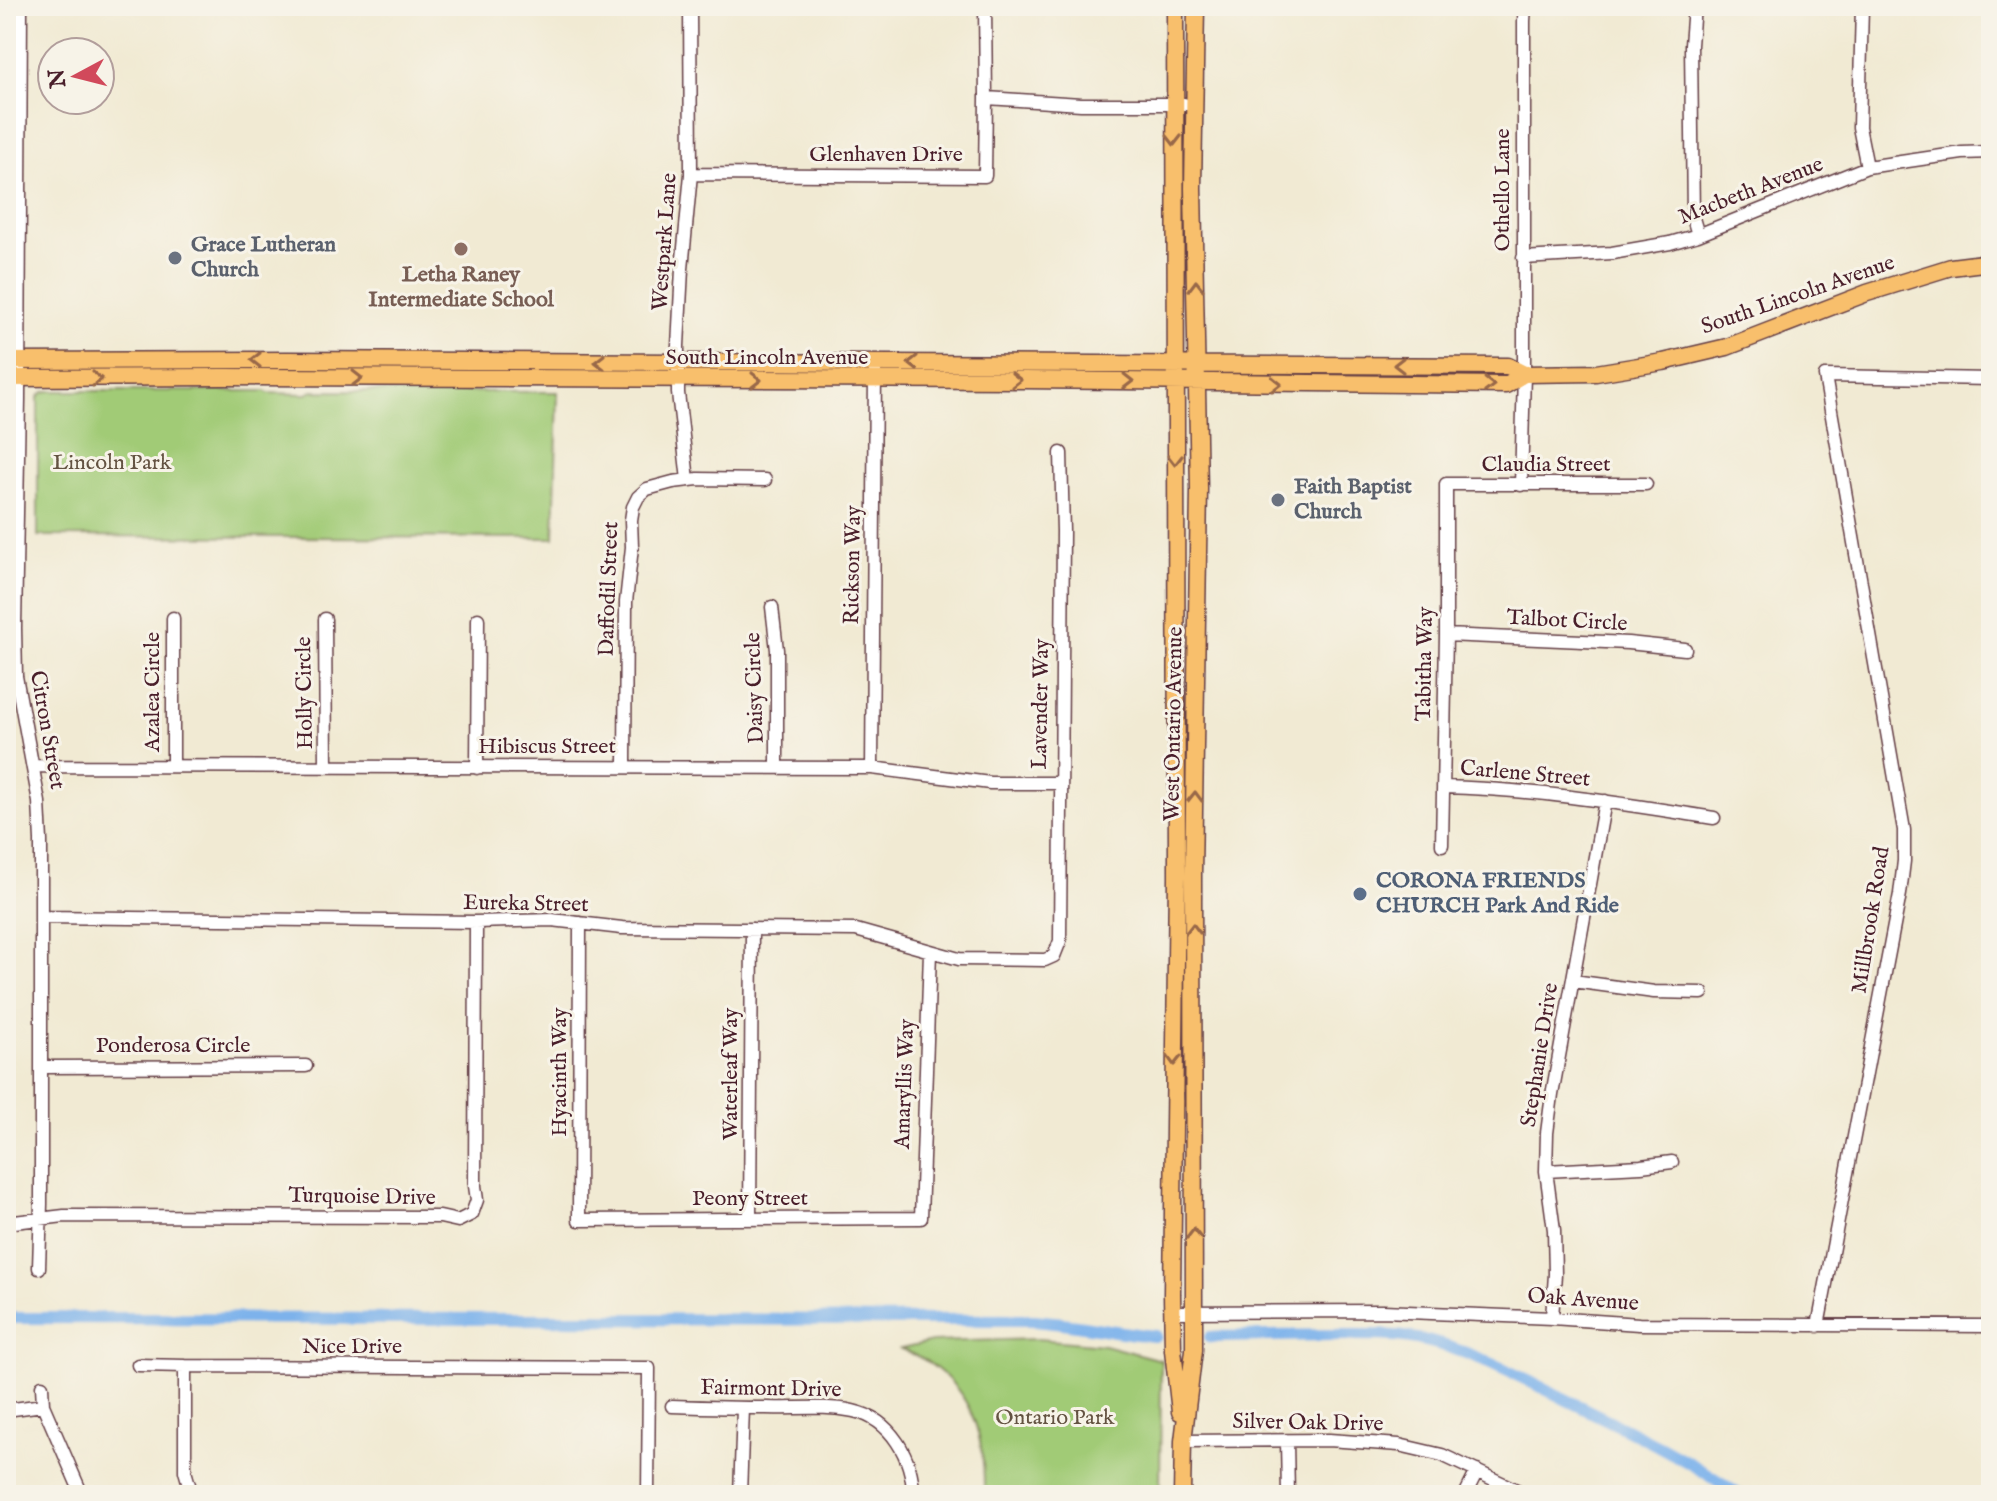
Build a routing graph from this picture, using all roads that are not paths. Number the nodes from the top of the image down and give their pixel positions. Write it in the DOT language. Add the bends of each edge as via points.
graph roads {
  1 [pos="21,6"];
  2 [pos="690,6"];
  3 [pos="985,6"];
  4 [pos="1175,6"];
  5 [pos="1196,6"];
  6 [pos="1525,6"];
  7 [pos="1694,6"];
  8 [pos="1862,6"];
  9 [pos="986,98"];
  10 [pos="1174,104"];
  11 [pos="1195,104"];
  12 [pos="1991,152"];
  13 [pos="1867,167"];
  14 [pos="691,174"];
  15 [pos="1698,235"];
  16 [pos="1523,258"];
  17 [pos="1991,262"];
  18 [pos="13,361"];
  19 [pos="875,363"];
  20 [pos="1175,364"];
  21 [pos="1197,364"];
  22 [pos="678,371"];
  23 [pos="1524,374"];
  24 [pos="13,378"];
  25 [pos="1991,379"];
  26 [pos="875,381"];
  27 [pos="1175,382"];
  28 [pos="1198,383"];
  29 [pos="1061,453"];
  30 [pos="688,480"];
  31 [pos="765,480"];
  32 [pos="1446,484"];
  33 [pos="1646,484"];
  34 [pos="1521,485"];
  35 [pos="772,607"];
  36 [pos="173,618"];
  37 [pos="325,619"];
  38 [pos="478,619"];
  39 [pos="11,628"];
  40 [pos="1446,635"];
  41 [pos="1685,649"];
  42 [pos="33,766"];
  43 [pos="173,766"];
  44 [pos="625,766"];
  45 [pos="326,767"];
  46 [pos="777,767"];
  47 [pos="477,768"];
  48 [pos="872,768"];
  49 [pos="1060,783"];
  50 [pos="1443,787"];
  51 [pos="1605,801"];
  52 [pos="1714,818"];
  53 [pos="1442,845"];
  54 [pos="41,917"];
  55 [pos="476,922"];
  56 [pos="580,923"];
  57 [pos="752,929"];
  58 [pos="930,952"];
  59 [pos="1054,956"];
  60 [pos="1573,981"];
  61 [pos="1702,993"];
  62 [pos="306,1066"];
  63 [pos="41,1067"];
  64 [pos="1672,1162"];
  65 [pos="1546,1171"];
  66 [pos="40,1218"];
  67 [pos="921,1218"];
  68 [pos="750,1219"];
  69 [pos="579,1220"];
  70 [pos="6,1223"];
  71 [pos="39,1268"];
  72 [pos="1172,1312"];
  73 [pos="1194,1312"];
  74 [pos="1552,1318"];
  75 [pos="1818,1326"];
  76 [pos="1991,1326"];
  77 [pos="138,1365"];
  78 [pos="185,1366"];
  79 [pos="42,1386"];
  80 [pos="43,1405"];
  81 [pos="672,1406"];
  82 [pos="743,1408"];
  83 [pos="6,1410"];
  84 [pos="1183,1441"];
  85 [pos="1287,1441"];
  86 [pos="1477,1471"];
  87 [pos="82,1495"];
  88 [pos="192,1495"];
  89 [pos="648,1495"];
  90 [pos="740,1495"];
  91 [pos="913,1495"];
  92 [pos="1182,1495"];
  93 [pos="1288,1495"];
  94 [pos="1465,1495"];
  95 [pos="1527,1495"];
  1 -- 18 [label="street, Citron Street"];
  2 -- 14 [label="street, Westpark Lane"];
  3 -- 9 [label="street"];
  4 -- 10 [label="main road, West Ontario Avenue"];
  5 -- 11 [label="main road, West Ontario Avenue"];
  6 -- 16 [label="street, Othello Lane"];
  7 -- 15 [label="street" via="1693,218"];
  8 -- 13 [label="street" via="1859,127"];
  9 -- 10 [label="street"];
  9 -- 14 [label="street, Glenhaven Drive" via="985,176"];
  10 -- 11 [label="street"];
  10 -- 20 [label="main road, West Ontario Avenue, one-way"];
  21 -- 11 [label="main road, West Ontario Avenue, one-way"];
  12 -- 13 [label="street, Macbeth Avenue"];
  13 -- 15 [label="street, Macbeth Avenue"];
  14 -- 22 [label="street, Westpark Lane"];
  15 -- 16 [label="street, Macbeth Avenue" via="1612,253"];
  16 -- 23 [label="street, Othello Lane"];
  17 -- 23 [label="main road, South Lincoln Avenue" via="1951,267 1867,293 1727,347 1596,373"];
  22 -- 18 [label="main road, South Lincoln Avenue, one-way"];
  18 -- 24 [label="street, Citron Street"];
  20 -- 19 [label="main road, South Lincoln Avenue, one-way"];
  19 -- 22 [label="main road, South Lincoln Avenue"];
  19 -- 26 [label="street, Rickson Way"];
  20 -- 21 [label="main road, South Lincoln Avenue"];
  20 -- 27 [label="main road, West Ontario Avenue"];
  23 -- 21 [label="main road, South Lincoln Avenue, one-way" via="1508,366"];
  21 -- 28 [label="main road, West Ontario Avenue"];
  24 -- 22 [label="main road, South Lincoln Avenue, one-way"];
  22 -- 26 [label="main road, South Lincoln Avenue, one-way"];
  22 -- 30 [label="street, Westpark Lane"];
  28 -- 23 [label="main road, South Lincoln Avenue, one-way" via="1506,385"];
  23 -- 34 [label="street, Othello Lane"];
  24 -- 39 [label="street, Citron Street"];
  25 -- 75 [label="street, Millbrook Road" via="1825,376 1904,830 1904,861"];
  26 -- 27 [label="main road, South Lincoln Avenue, one-way"];
  26 -- 48 [label="street, Rickson Way"];
  27 -- 28 [label="main road, South Lincoln Avenue"];
  27 -- 72 [label="main road, West Ontario Avenue, one-way"];
  73 -- 28 [label="main road, West Ontario Avenue, one-way"];
  29 -- 49 [label="street, Lavender Way"];
  30 -- 31 [label="street, Daffodil Street"];
  30 -- 44 [label="street, Daffodil Street" via="647,489 633,507 626,602"];
  32 -- 34 [label="street, Claudia Street"];
  32 -- 40 [label="street, Tabitha Way"];
  33 -- 34 [label="street, Claudia Street"];
  35 -- 46 [label="street, Daisy Circle"];
  36 -- 43 [label="street, Azalea Circle"];
  37 -- 45 [label="street, Holly Circle"];
  38 -- 47 [label="street"];
  39 -- 42 [label="street, Citron Street"];
  40 -- 41 [label="street, Talbot Circle"];
  40 -- 50 [label="street, Tabitha Way"];
  42 -- 43 [label="street, Hibiscus Street"];
  42 -- 54 [label="street, Citron Street" via="41,828"];
  43 -- 45 [label="street, Hibiscus Street"];
  44 -- 46 [label="street, Hibiscus Street"];
  44 -- 47 [label="street, Hibiscus Street"];
  45 -- 47 [label="street, Hibiscus Street"];
  46 -- 48 [label="street, Hibiscus Street"];
  48 -- 49 [label="street, Hibiscus Street" via="990,783"];
  49 -- 59 [label="street, Lavender Way" via="1060,941"];
  50 -- 51 [label="street, Carlene Street"];
  50 -- 53 [label="street, Tabitha Way"];
  51 -- 52 [label="street, Carlene Street"];
  51 -- 60 [label="street, Stephanie Drive"];
  54 -- 55 [label="street, Eureka Street"];
  54 -- 63 [label="street, Citron Street"];
  55 -- 56 [label="street, Eureka Street"];
  55 -- 66 [label="street, Turquoise Drive" via="477,1200 472,1214 458,1221"];
  56 -- 57 [label="street, Eureka Street"];
  56 -- 69 [label="street, Hyacinth Way"];
  57 -- 58 [label="street, Eureka Street" via="856,930"];
  57 -- 68 [label="street, Waterleaf Way"];
  58 -- 59 [label="street, Eureka Street" via="959,959"];
  58 -- 67 [label="street, Amaryllis Way"];
  60 -- 61 [label="street"];
  60 -- 65 [label="street, Stephanie Drive" via="1552,1095"];
  62 -- 63 [label="street, Ponderosa Circle"];
  63 -- 66 [label="street, Citron Street"];
  64 -- 65 [label="street"];
  65 -- 74 [label="street, Stephanie Drive" via="1554,1245"];
  66 -- 70 [label="street, Turquoise Drive"];
  66 -- 71 [label="street, Citron Street"];
  67 -- 68 [label="street, Peony Street"];
  68 -- 69 [label="street, Peony Street"];
  72 -- 73 [label="street, Oak Avenue"];
  72 -- 84 [label="main road, West Ontario Avenue"];
  73 -- 74 [label="street, Oak Avenue" via="1383,1311"];
  73 -- 84 [label="main road, West Ontario Avenue"];
  74 -- 75 [label="street, Oak Avenue"];
  75 -- 76 [label="street, Oak Avenue"];
  77 -- 78 [label="street, Nice Drive"];
  78 -- 88 [label="street" via="185,1471"];
  78 -- 89 [label="street, Nice Drive" via="649,1368"];
  79 -- 80 [label="street"];
  80 -- 83 [label="street"];
  80 -- 87 [label="street"];
  81 -- 82 [label="street, Fairmont Drive"];
  82 -- 90 [label="street"];
  82 -- 91 [label="street, Fairmont Drive" via="827,1408 855,1411 878,1422 905,1455"];
  84 -- 85 [label="street, Silver Oak Drive"];
  84 -- 92 [label="main road, West Ontario Avenue"];
  85 -- 86 [label="street, Silver Oak Drive" via="1399,1445 1442,1455"];
  85 -- 93 [label="street"];
  86 -- 94 [label="street"];
  86 -- 95 [label="street, Silver Oak Drive"];
}
